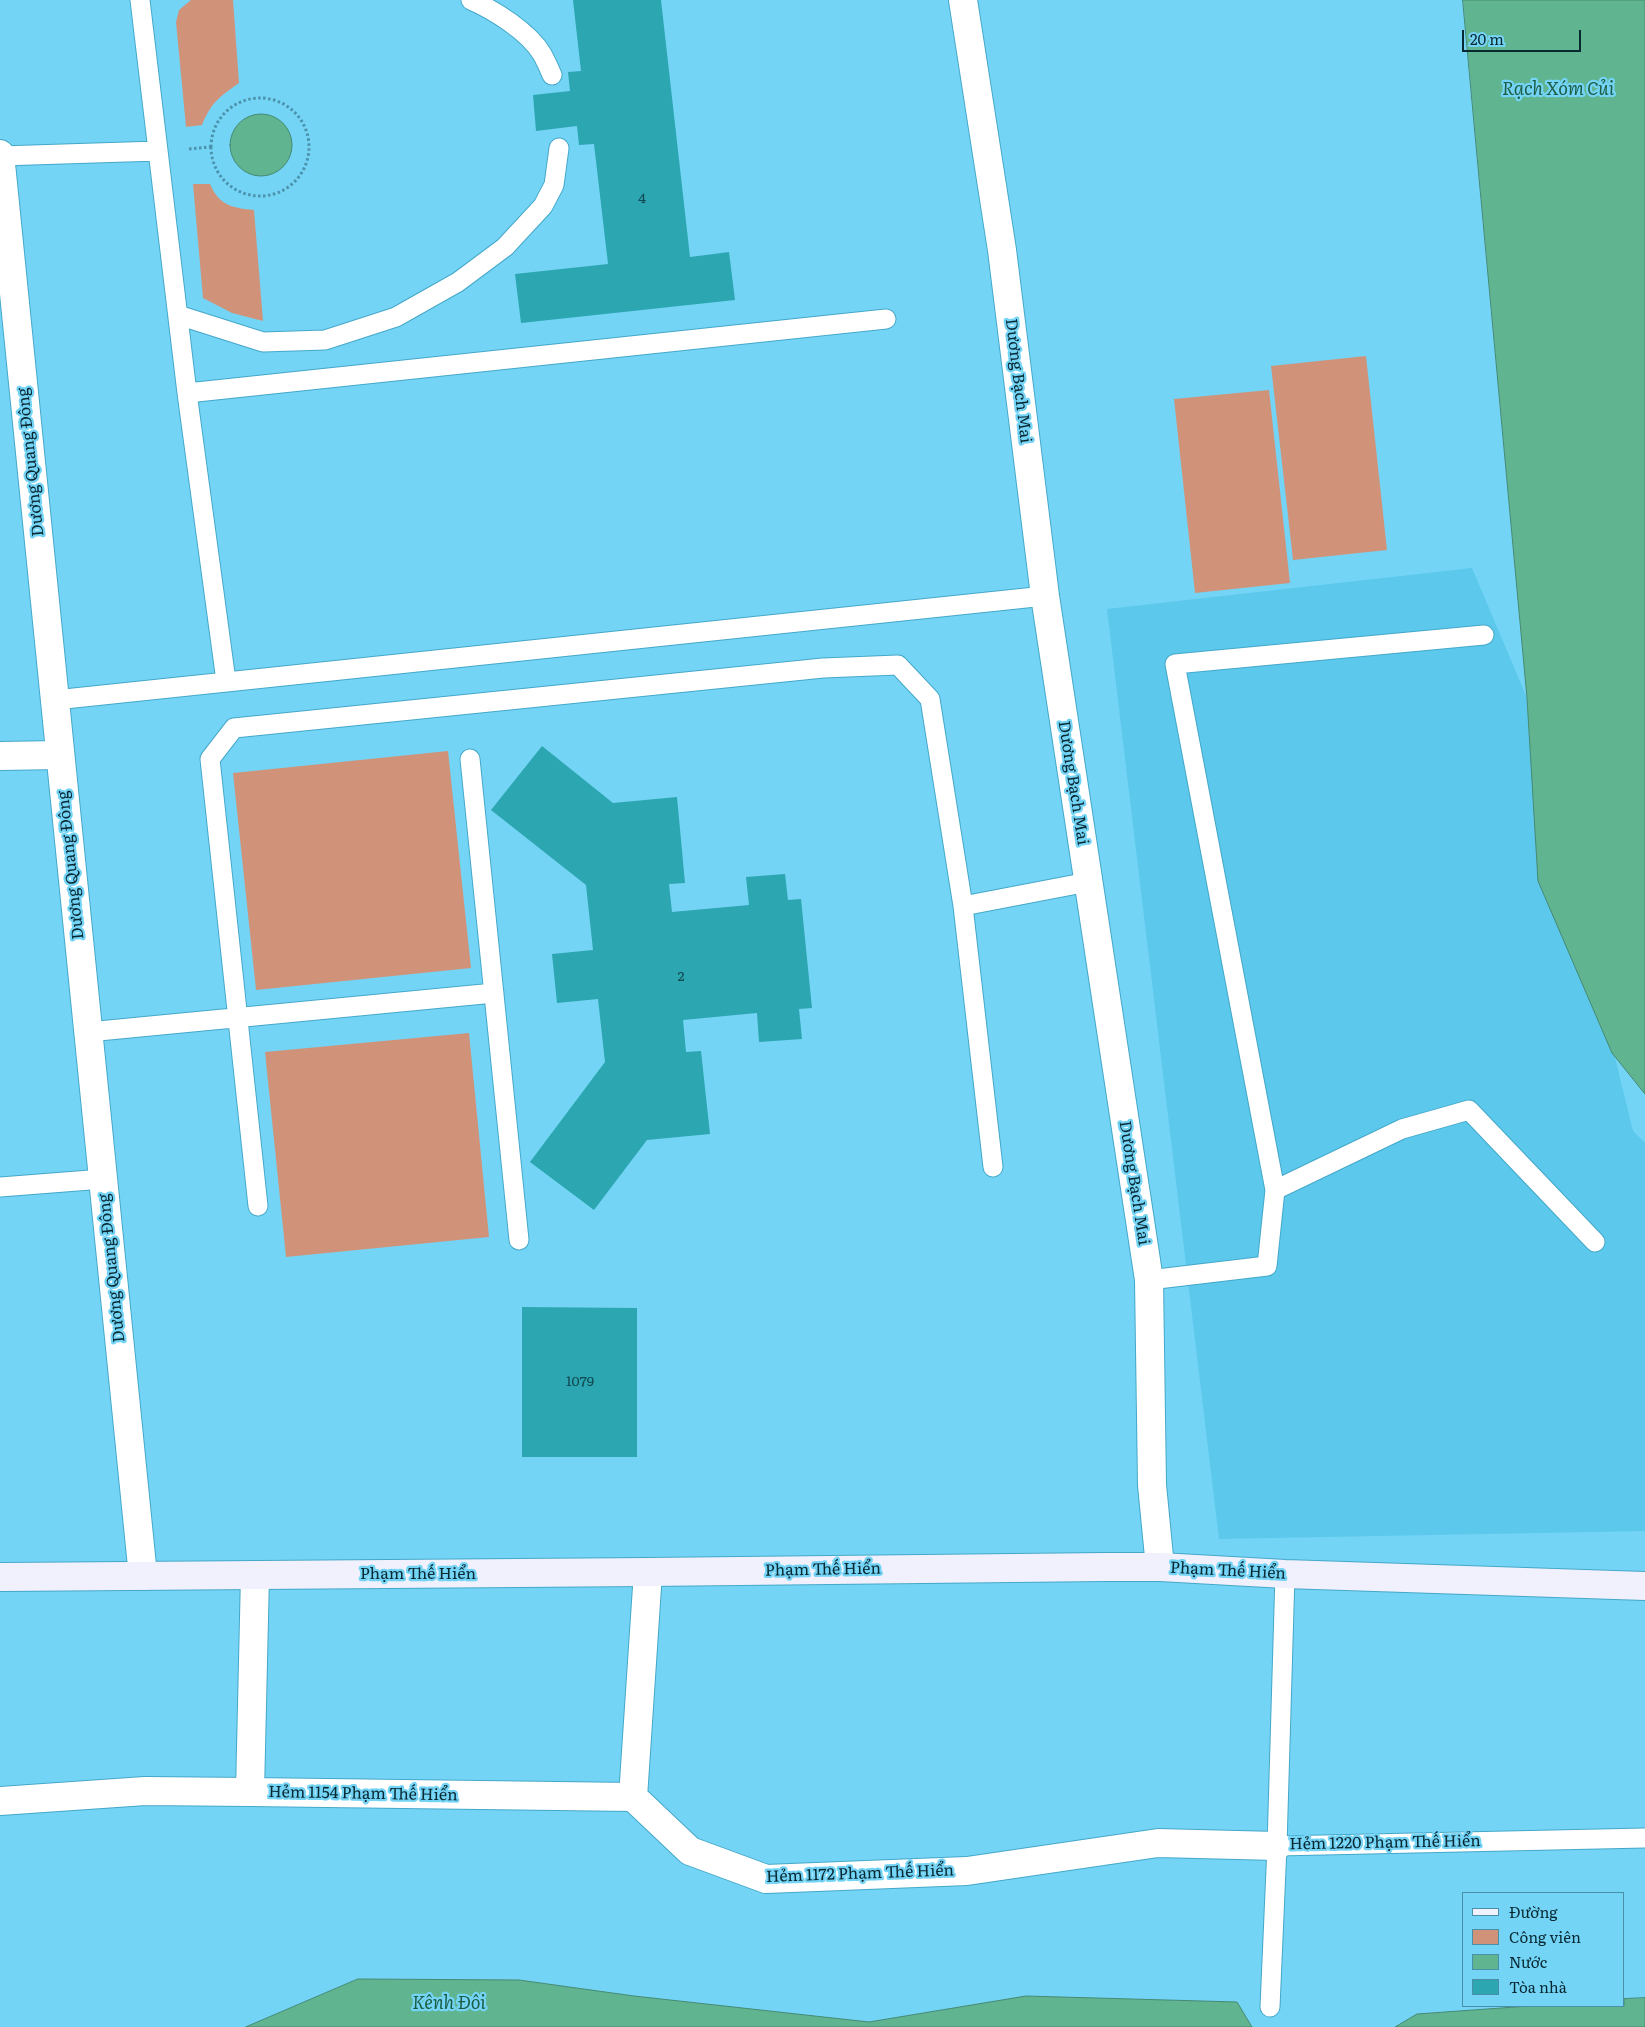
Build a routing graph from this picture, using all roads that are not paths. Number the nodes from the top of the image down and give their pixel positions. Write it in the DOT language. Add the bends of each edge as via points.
graph roads {
  1 [pos="140,0"];
  2 [pos="471,0"];
  3 [pos="963,0"];
  4 [pos="552,75"];
  5 [pos="559,148"];
  6 [pos="158,151"];
  7 [pos="0,155"];
  8 [pos="2,192"];
  9 [pos="178,315"];
  10 [pos="886,319"];
  11 [pos="187,393"];
  12 [pos="1045,596"];
  13 [pos="1484,635"];
  14 [pos="226,681"];
  15 [pos="55,700"];
  16 [pos="60,755"];
  17 [pos="0,756"];
  18 [pos="470,759"];
  19 [pos="1088,882"];
  20 [pos="963,906"];
  21 [pos="494,993"];
  22 [pos="238,1018"];
  23 [pos="88,1032"];
  24 [pos="993,1167"];
  25 [pos="103,1179"];
  26 [pos="0,1187"];
  27 [pos="1275,1190"];
  28 [pos="258,1206"];
  29 [pos="519,1240"];
  30 [pos="1595,1242"];
  31 [pos="1149,1280"];
  32 [pos="1160,1567"];
  33 [pos="648,1572"];
  34 [pos="1285,1574"];
  35 [pos="255,1575"];
  36 [pos="143,1576"];
  37 [pos="0,1577"];
  38 [pos="1645,1586"];
  39 [pos="250,1792"];
  40 [pos="633,1797"];
  41 [pos="0,1801"];
  42 [pos="1645,1838"];
  43 [pos="1277,1846"];
  44 [pos="1270,2007"];
  1 -- 6 [label="lane"];
  2 -- 4 [label="lane" via="523,32 542,53"];
  3 -- 12 [label="street, Dương Bạch Mai" via="1002,250"];
  5 -- 9 [label="lane" via="554,186 543,206 505,247 458,282 396,317 325,340 263,342"];
  6 -- 7 [label="lane"];
  6 -- 9 [label="lane"];
  7 -- 8 [label="street, Dương Quang Đông"];
  8 -- 15 [label="street, Dương Quang Đông"];
  9 -- 11 [label="lane"];
  10 -- 11 [label="lane"];
  11 -- 14 [label="lane"];
  12 -- 14 [label="lane"];
  12 -- 19 [label="street, Dương Bạch Mai"];
  13 -- 27 [label="lane" via="1175,664"];
  14 -- 15 [label="lane"];
  15 -- 16 [label="street, Dương Quang Đông"];
  16 -- 17 [label="street"];
  16 -- 23 [label="street, Dương Quang Đông"];
  18 -- 21 [label="lane"];
  19 -- 20 [label="lane"];
  19 -- 31 [label="street, Dương Bạch Mai"];
  20 -- 22 [label="lane" via="930,698 898,665 823,668 234,728 210,759"];
  20 -- 24 [label="lane"];
  21 -- 22 [label="lane"];
  21 -- 29 [label="lane"];
  22 -- 23 [label="lane"];
  22 -- 28 [label="lane"];
  23 -- 25 [label="street, Dương Quang Đông"];
  25 -- 26 [label="lane"];
  25 -- 36 [label="street, Dương Quang Đông"];
  27 -- 30 [label="lane" via="1402,1129 1469,1110"];
  27 -- 31 [label="lane" via="1267,1266"];
  31 -- 32 [label="street, Dương Bạch Mai" via="1152,1485"];
  32 -- 33 [label="main road, Phạm Thế Hiển"];
  32 -- 34 [label="main road, Phạm Thế Hiển"];
  33 -- 35 [label="main road, Phạm Thế Hiển"];
  33 -- 40 [label="street"];
  34 -- 38 [label="main road, Phạm Thế Hiển"];
  34 -- 43 [label="lane, Hẻm 1220 Phạm Thế Hiển"];
  35 -- 36 [label="main road, Phạm Thế Hiển"];
  35 -- 39 [label="street, Hẻm 1154 Phạm Thế Hiển"];
  36 -- 37 [label="main road, Phạm Thế Hiển"];
  39 -- 40 [label="street, Hẻm 1154 Phạm Thế Hiển"];
  39 -- 41 [label="street" via="145,1791"];
  40 -- 43 [label="street, Hẻm 1172 Phạm Thế Hiển" via="690,1851 766,1880 967,1871 1158,1843"];
  42 -- 43 [label="lane, Hẻm 1220 Phạm Thế Hiển"];
  43 -- 44 [label="lane"];
}
